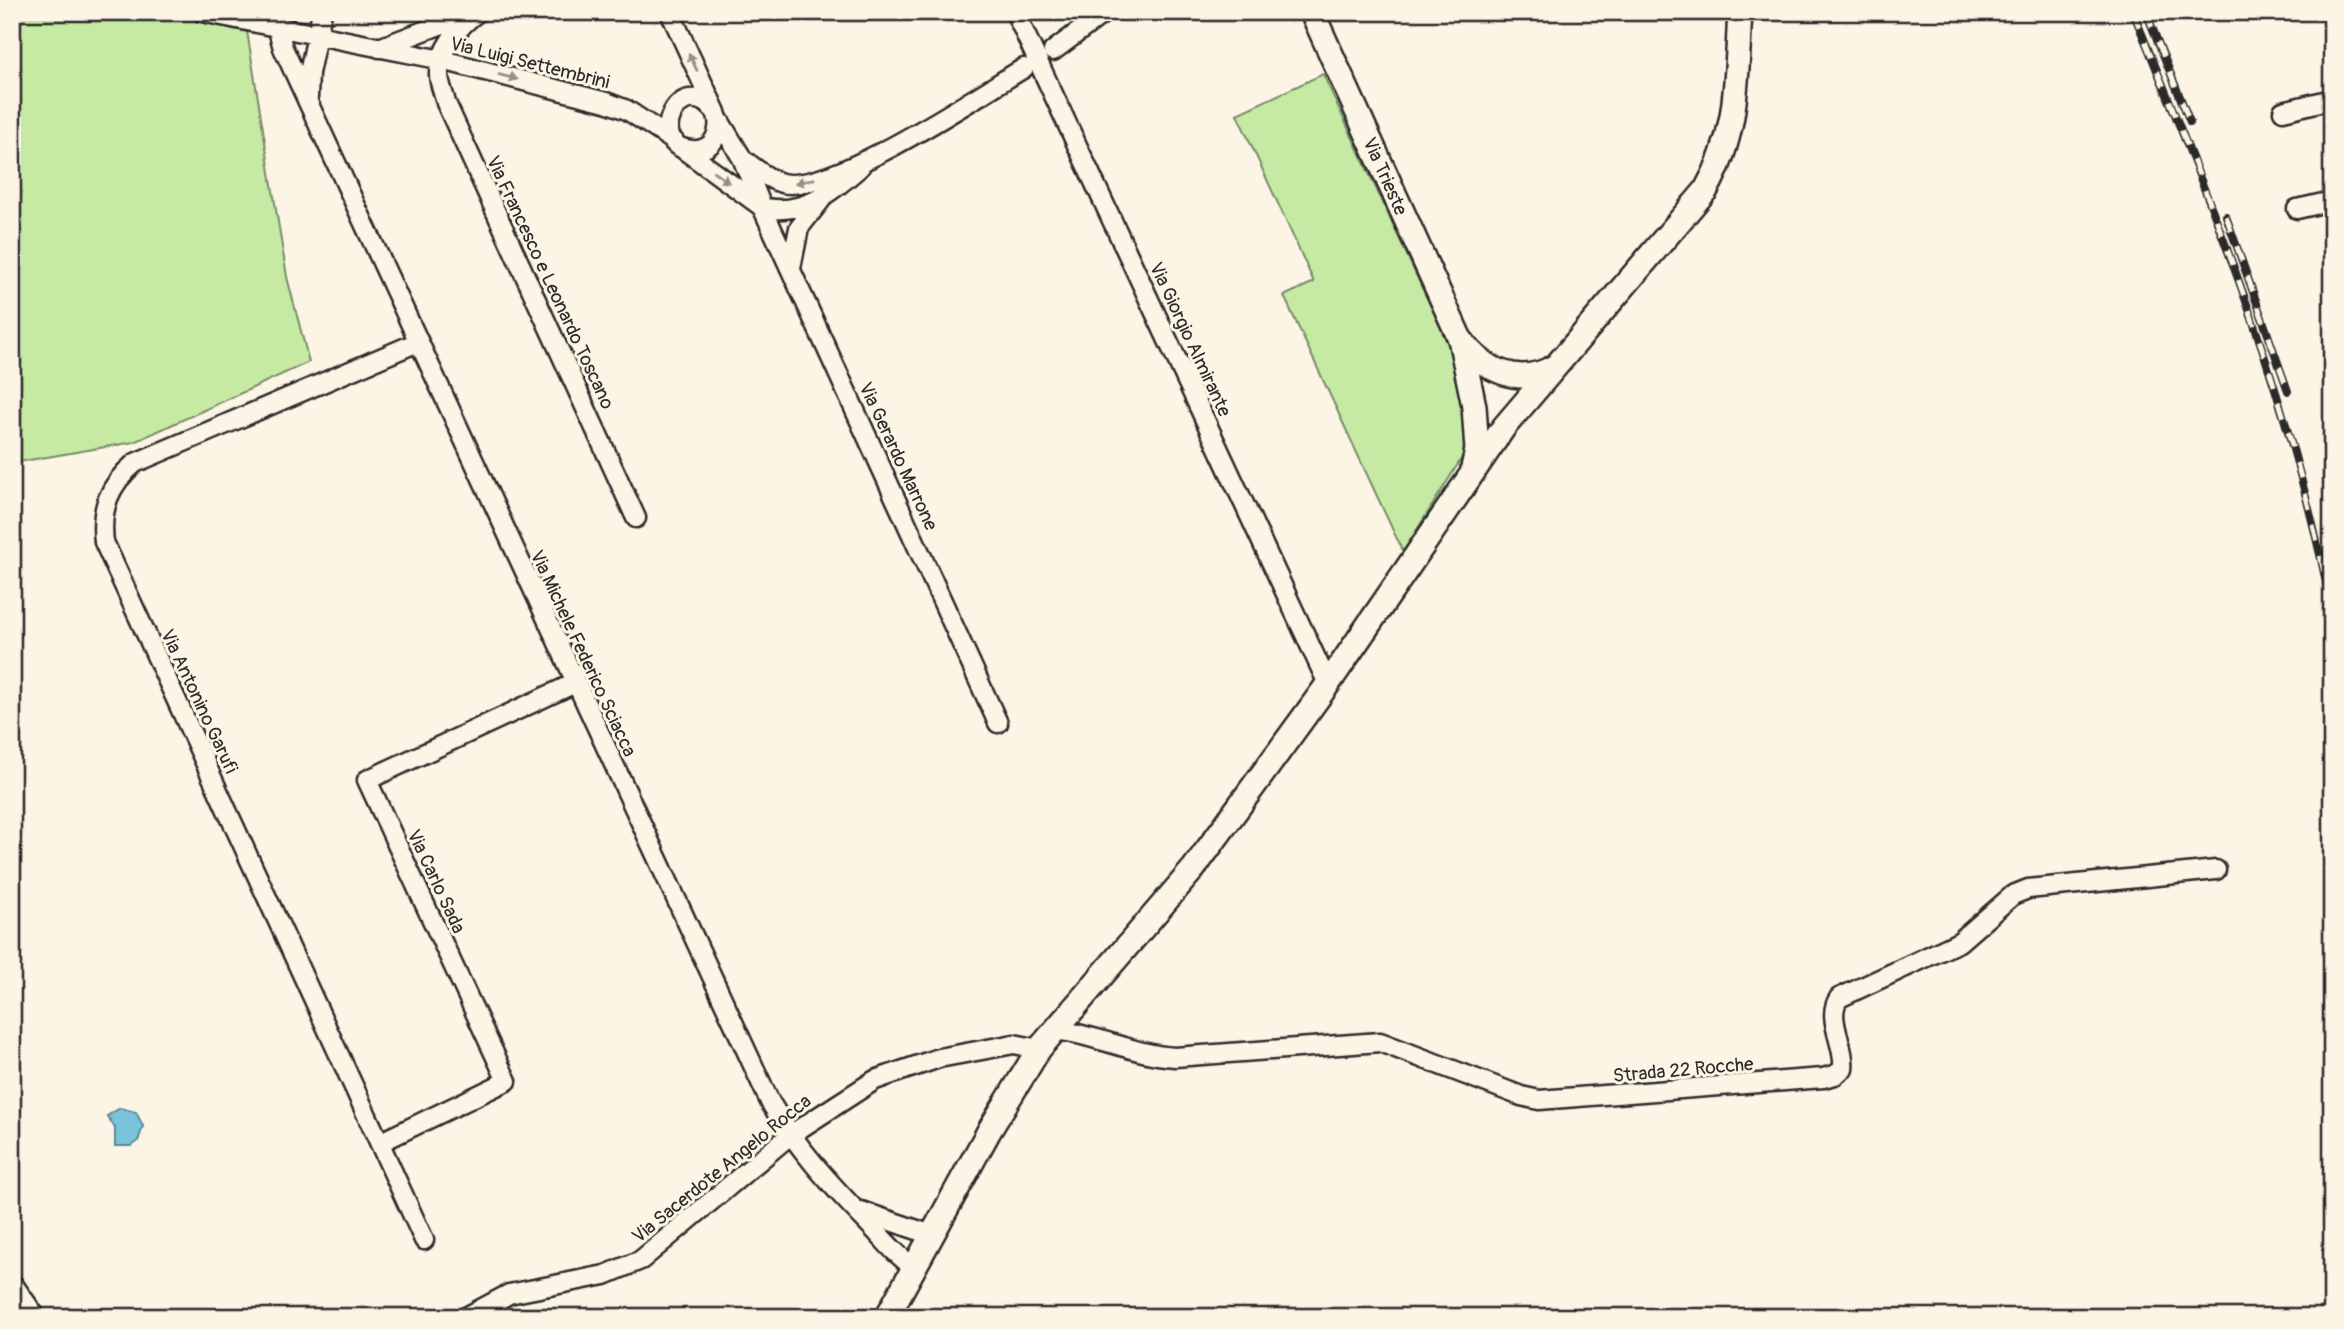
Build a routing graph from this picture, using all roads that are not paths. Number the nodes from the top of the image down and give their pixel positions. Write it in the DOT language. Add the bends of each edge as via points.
graph roads {
  1 [pos="202,12"];
  2 [pos="322,12"];
  3 [pos="476,12"];
  4 [pos="670,12"];
  5 [pos="1015,12"];
  6 [pos="1105,12"];
  7 [pos="1312,12"];
  8 [pos="1740,12"];
  9 [pos="278,30"];
  10 [pos="319,37"];
  11 [pos="379,48"];
  12 [pos="1053,51"];
  13 [pos="442,61"];
  14 [pos="1024,68"];
  15 [pos="2332,99"];
  16 [pos="308,102"];
  17 [pos="2283,111"];
  18 [pos="717,116"];
  19 [pos="677,144"];
  20 [pos="742,158"];
  21 [pos="869,159"];
  22 [pos="824,197"];
  23 [pos="2332,201"];
  24 [pos="762,207"];
  25 [pos="2297,209"];
  26 [pos="791,272"];
  27 [pos="418,342"];
  28 [pos="1554,367"];
  29 [pos="1481,374"];
  30 [pos="1511,417"];
  31 [pos="1470,479"];
  32 [pos="636,518"];
  33 [pos="575,684"];
  34 [pos="1328,684"];
  35 [pos="998,723"];
  36 [pos="2216,870"];
  37 [pos="1056,1030"];
  38 [pos="1040,1049"];
  39 [pos="790,1135"];
  40 [pos="381,1142"];
  41 [pos="849,1204"];
  42 [pos="932,1235"];
  43 [pos="424,1240"];
  44 [pos="914,1267"];
  45 [pos="12,1287"];
  46 [pos="33,1317"];
  47 [pos="466,1317"];
  48 [pos="887,1317"];
  1 -- 9 [label="street, Via Luigi Settembrini"];
  2 -- 10 [label="street"];
  3 -- 11 [label="street"];
  3 -- 13 [label="street" via="456,31"];
  18 -- 4 [label="street, one-way"];
  5 -- 34 [label="street, Via Giorgio Almirante"];
  6 -- 12 [label="street"];
  7 -- 29 [label="street, Via Trieste" via="1460,339"];
  8 -- 28 [label="street" via="1734,115 1721,162 1706,190"];
  9 -- 10 [label="street, Via Luigi Settembrini"];
  9 -- 16 [label="street, Via Michele Federico Sciacca"];
  10 -- 11 [label="street, Via Luigi Settembrini"];
  10 -- 16 [label="street" via="309,73"];
  11 -- 13 [label="street, Via Luigi Settembrini"];
  13 -- 19 [label="street, Via Luigi Settembrini, one-way" via="606,102 627,110"];
  13 -- 32 [label="street, Via Francesco e Leonardo Toscano" via="439,75 446,103"];
  14 -- 21 [label="street"];
  15 -- 17 [label="street"];
  16 -- 27 [label="street, Via Michele Federico Sciacca"];
  18 -- 19 [label="street" via="717,136 705,148 688,150"];
  18 -- 19 [label="street" via="704,101 679,104 668,125"];
  18 -- 20 [label="street"];
  19 -- 24 [label="street, Via Luigi Settembrini, one-way"];
  21 -- 20 [label="street, one-way" via="801,184 767,178"];
  20 -- 24 [label="street, Via Gerardo Marrone"];
  21 -- 22 [label="street"];
  22 -- 24 [label="street" via="789,209"];
  22 -- 26 [label="street" via="799,228"];
  23 -- 25 [label="street"];
  24 -- 26 [label="street, Via Gerardo Marrone"];
  26 -- 35 [label="street, Via Gerardo Marrone"];
  27 -- 33 [label="street, Via Michele Federico Sciacca"];
  27 -- 40 [label="street, Via Antonino Garufi" via="135,463 118,477 101,520 104,542"];
  28 -- 29 [label="street" via="1522,376"];
  28 -- 30 [label="street"];
  29 -- 30 [label="street" via="1490,417"];
  29 -- 31 [label="street" via="1477,450"];
  30 -- 31 [label="street"];
  31 -- 34 [label="street"];
  33 -- 39 [label="street, Via Michele Federico Sciacca" via="770,1102"];
  33 -- 40 [label="street, Via Carlo Sada" via="367,780 507,1082"];
  34 -- 37 [label="street" via="1194,868"];
  36 -- 37 [label="street, Strada 22 Rocche" via="2028,889 2013,895 1959,942 1839,998 1834,1016 1843,1069 1823,1078 1539,1100 1380,1042 1175,1058"];
  37 -- 38 [label="street"];
  38 -- 39 [label="street, Via Sacerdote Angelo Rocca" via="1014,1044 917,1063 854,1092"];
  38 -- 42 [label="street"];
  39 -- 41 [label="street, Via Michele Federico Sciacca"];
  39 -- 47 [label="street, Via Sacerdote Angelo Rocca" via="632,1264 605,1275 516,1291"];
  40 -- 43 [label="street, Via Antonino Garufi"];
  41 -- 42 [label="street" via="876,1219"];
  41 -- 44 [label="street"];
  42 -- 44 [label="street"];
  44 -- 48 [label="street"];
  45 -- 46 [label="street"];
}
